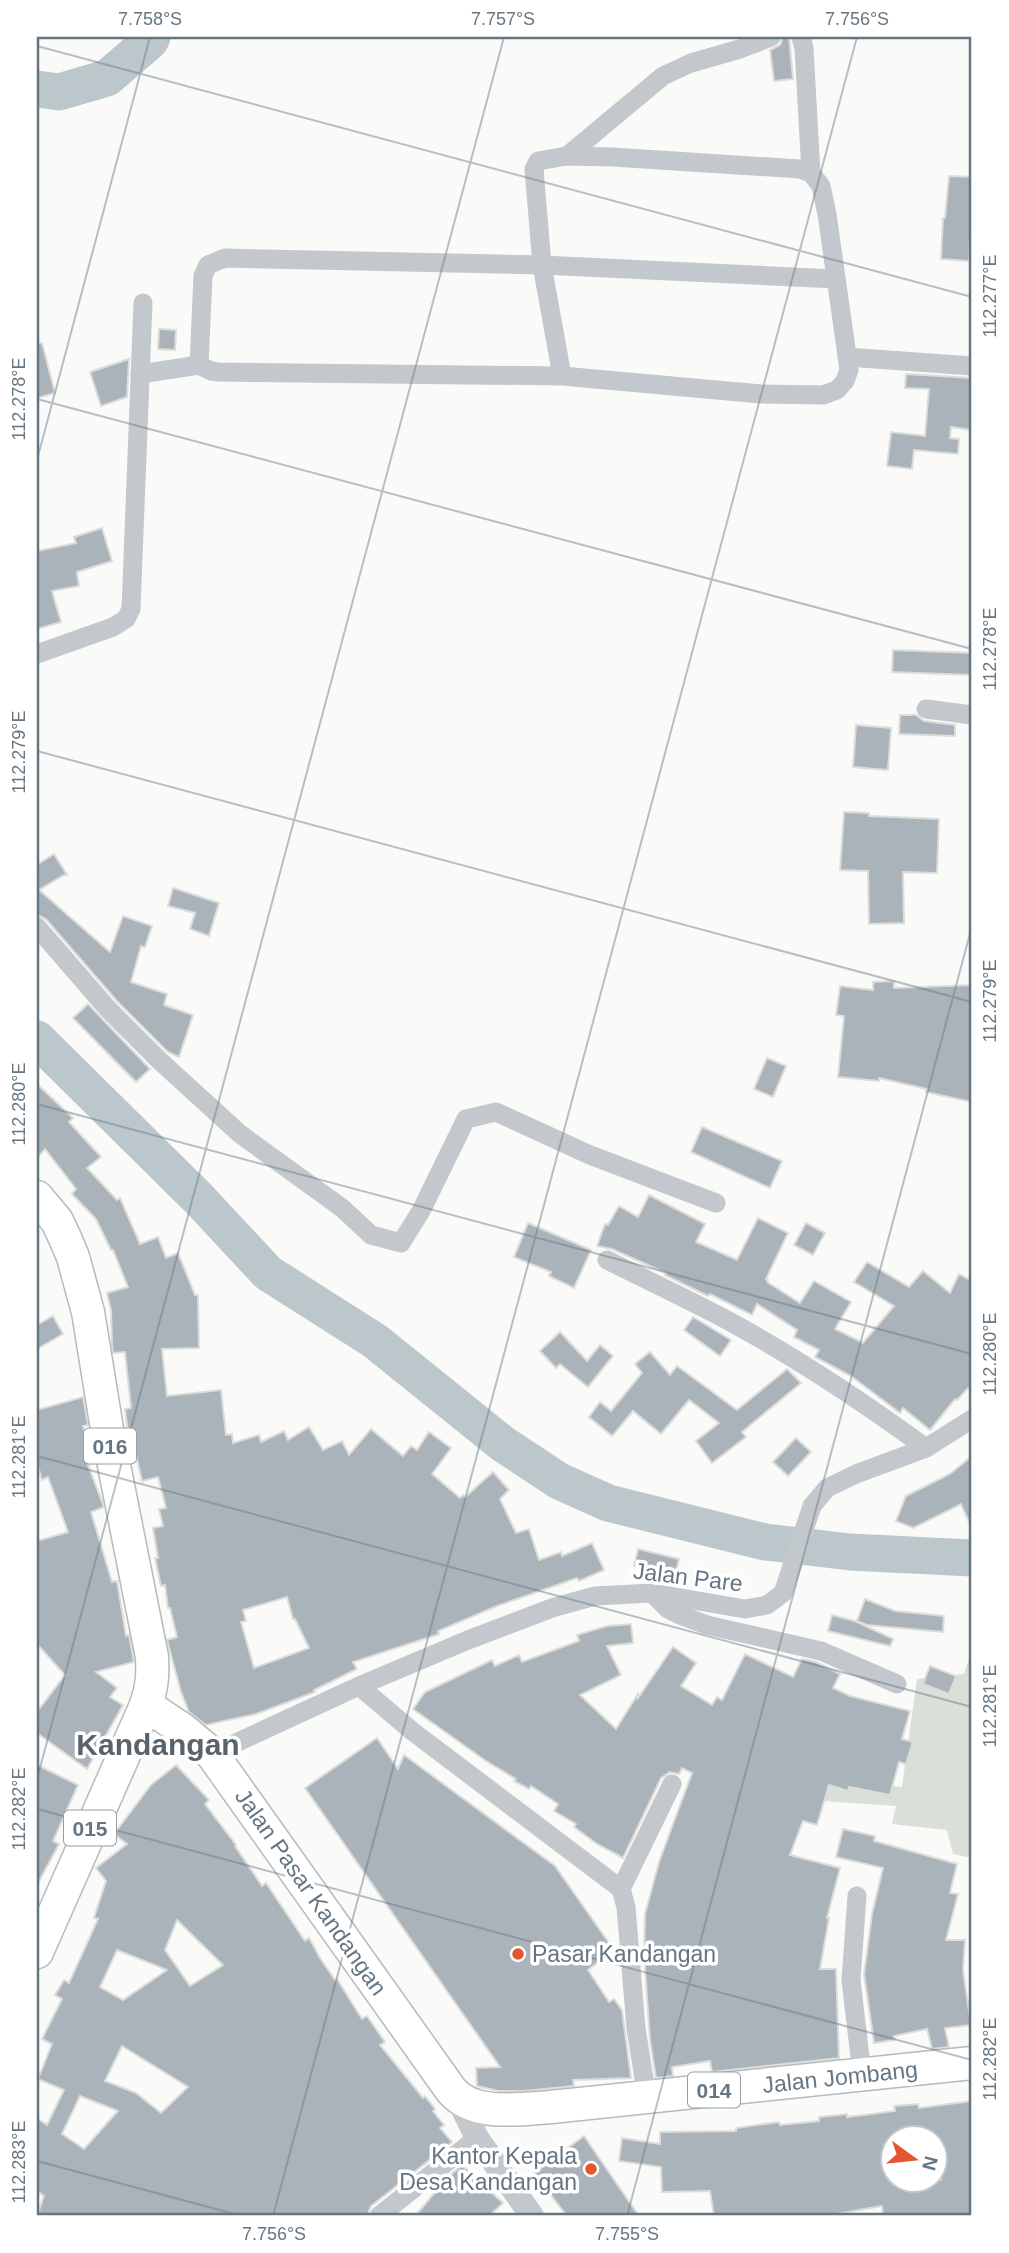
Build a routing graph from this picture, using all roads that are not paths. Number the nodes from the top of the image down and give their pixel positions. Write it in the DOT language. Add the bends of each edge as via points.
graph roads {
  1 [pos="771,37"];
  2 [pos="801,37"];
  3 [pos="567,156"];
  4 [pos="811,173"];
  5 [pos="542,265"];
  6 [pos="836,279"];
  7 [pos="143,303"];
  8 [pos="847,357"];
  9 [pos="199,365"];
  10 [pos="972,366"];
  11 [pos="140,374"];
  12 [pos="562,376"];
  13 [pos="37,654"];
  14 [pos="926,709"];
  15 [pos="972,715"];
  16 [pos="37,928"];
  17 [pos="37,1197"];
  18 [pos="716,1203"];
  19 [pos="607,1260"];
  20 [pos="972,1419"];
  21 [pos="926,1448"];
  22 [pos="652,1593"];
  23 [pos="897,1684"];
  24 [pos="359,1686"];
  25 [pos="146,1705"];
  26 [pos="212,1754"];
  27 [pos="672,1784"];
  28 [pos="621,1889"];
  29 [pos="857,1896"];
  30 [pos="43,1920"];
  31 [pos="37,1952"];
  32 [pos="972,2063"];
  33 [pos="862,2074"];
  34 [pos="647,2098"];
  35 [pos="458,2099"];
  36 [pos="477,2138"];
  37 [pos="379,2216"];
  38 [pos="533,2216"];
  1 -- 3 [label="street" via="663,76"];
  2 -- 4 [label="street"];
  3 -- 4 [label="street"];
  3 -- 5 [label="street" via="541,159 534,167"];
  4 -- 6 [label="street" via="821,186"];
  5 -- 6 [label="street"];
  5 -- 9 [label="street" via="216,260 203,276"];
  5 -- 12 [label="street"];
  6 -- 8 [label="street"];
  7 -- 11 [label="street"];
  8 -- 10 [label="street"];
  8 -- 12 [label="street" via="845,381 823,395 761,394"];
  9 -- 11 [label="street"];
  9 -- 12 [label="street" via="218,372"];
  11 -- 13 [label="street" via="129,615 113,627"];
  14 -- 15 [label="street"];
  16 -- 18 [label="street" via="160,1061 240,1134 342,1208 371,1235 401,1243 466,1119 496,1112 590,1155"];
  17 -- 25 [label="main road, 016" via="65,1237 88,1312 152,1657 152,1687"];
  19 -- 21 [label="street" via="800,1362"];
  20 -- 21 [label="street, Jalan Pare"];
  21 -- 22 [label="street, Jalan Pare" via="837,1482 820,1495 812,1506 788,1584 774,1601 745,1609"];
  22 -- 23 [label="street" via="680,1615 821,1651"];
  22 -- 24 [label="street, Jalan Pare" via="595,1596 552,1608"];
  24 -- 26 [label="street, Jalan Pare"];
  24 -- 28 [label="street"];
  25 -- 26 [label="main road, Jalan Pasar Kandangan"];
  25 -- 30 [label="main road, 015"];
  26 -- 35 [label="main road, Jalan Pasar Kandangan"];
  27 -- 28 [label="street"];
  28 -- 34 [label="street"];
  29 -- 33 [label="street" via="851,1980"];
  30 -- 31 [label="main road, 015"];
  32 -- 33 [label="main road, Jalan Jombang / 014"];
  33 -- 34 [label="main road, Jalan Jombang / 014"];
  34 -- 35 [label="main road, Jalan Jombang / 014" via="513,2109 475,2106"];
  35 -- 36 [label="street"];
  36 -- 37 [label="street"];
  36 -- 38 [label="street"];
}
